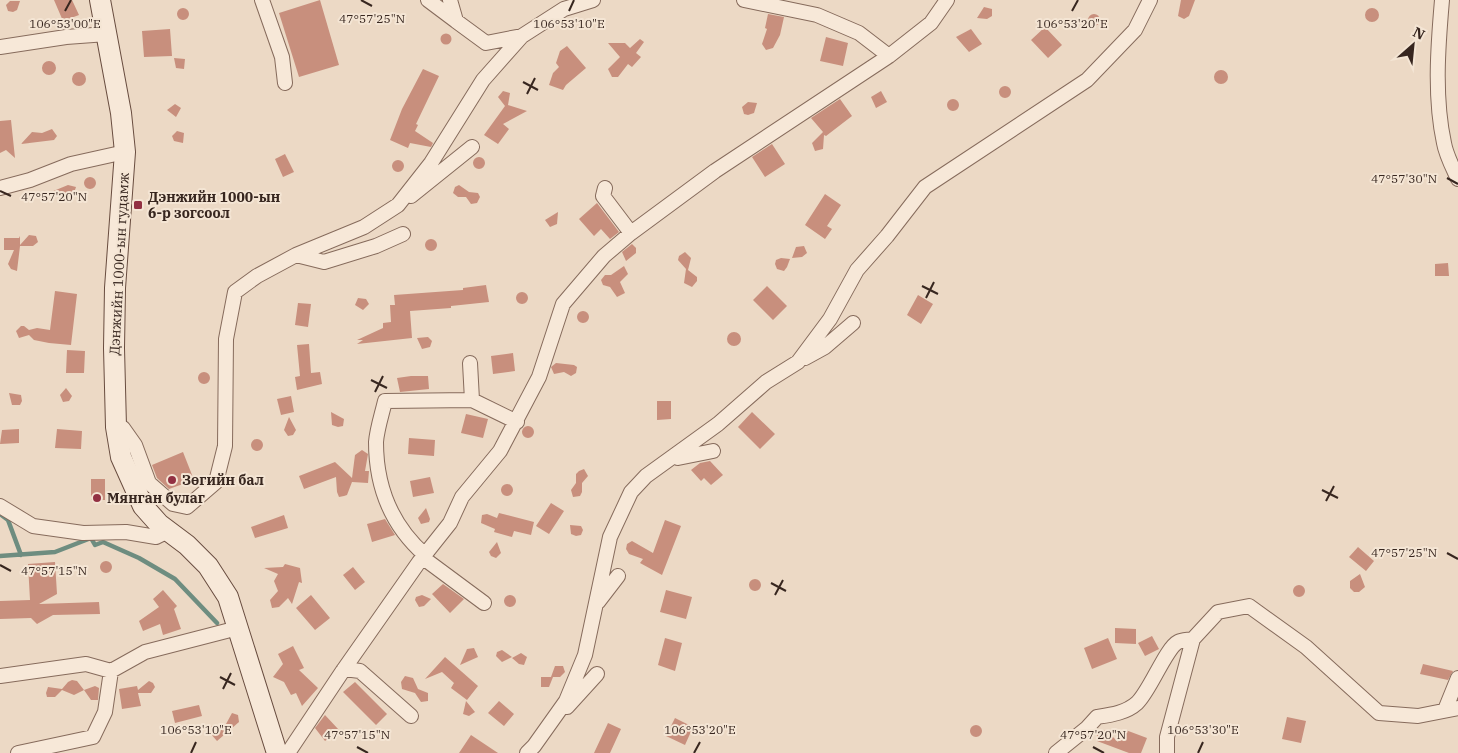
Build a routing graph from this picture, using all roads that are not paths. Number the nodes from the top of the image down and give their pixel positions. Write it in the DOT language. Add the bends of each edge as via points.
graph roads {
  1 [pos="100,0"];
  2 [pos="262,0"];
  3 [pos="428,0"];
  4 [pos="450,0"];
  5 [pos="593,0"];
  6 [pos="744,0"];
  7 [pos="947,0"];
  8 [pos="1150,0"];
  9 [pos="1442,0"];
  10 [pos="456,21"];
  11 [pos="107,34"];
  12 [pos="522,36"];
  13 [pos="0,47"];
  14 [pos="889,56"];
  15 [pos="285,83"];
  16 [pos="472,147"];
  17 [pos="125,152"];
  18 [pos="1458,179"];
  19 [pos="0,188"];
  20 [pos="604,188"];
  21 [pos="398,205"];
  22 [pos="631,233"];
  23 [pos="403,234"];
  24 [pos="296,255"];
  25 [pos="853,323"];
  26 [pos="798,362"];
  27 [pos="470,363"];
  28 [pos="472,400"];
  29 [pos="517,422"];
  30 [pos="117,430"];
  31 [pos="713,451"];
  32 [pos="665,462"];
  33 [pos="0,506"];
  34 [pos="168,531"];
  35 [pos="422,559"];
  36 [pos="618,576"];
  37 [pos="484,603"];
  38 [pos="594,607"];
  39 [pos="238,628"];
  40 [pos="1193,639"];
  41 [pos="344,669"];
  42 [pos="112,671"];
  43 [pos="597,674"];
  44 [pos="0,676"];
  45 [pos="1458,678"];
  46 [pos="1452,709"];
  47 [pos="411,716"];
  48 [pos="547,720"];
  49 [pos="69,747"];
  50 [pos="18,753"];
  51 [pos="277,753"];
  52 [pos="288,753"];
  53 [pos="520,753"];
  54 [pos="527,753"];
  55 [pos="1056,753"];
  56 [pos="1167,753"];
  1 -- 11 [label="main road, Дэнжийн 1000-ын гудамж"];
  2 -- 15 [label="street" via="282,57"];
  3 -- 10 [label="street"];
  4 -- 10 [label="street"];
  5 -- 12 [label="street" via="564,9"];
  6 -- 14 [label="street" via="817,15 859,33"];
  7 -- 14 [label="street" via="931,23"];
  8 -- 26 [label="street" via="1134,30 1087,80 925,187 856,270 830,319"];
  9 -- 18 [label="street" via="1438,50 1442,128 1444,145"];
  10 -- 12 [label="street" via="486,43"];
  11 -- 13 [label="street"];
  11 -- 17 [label="main road, Дэнжийн 1000-ын гудамж"];
  12 -- 21 [label="street" via="483,80 432,163"];
  14 -- 22 [label="street" via="723,166"];
  16 -- 21 [label="street"];
  17 -- 19 [label="street" via="71,164"];
  17 -- 30 [label="main road, Дэнжийн 1000-ын гудамж" via="115,288"];
  20 -- 22 [label="street" via="603,196"];
  21 -- 24 [label="street" via="364,226"];
  22 -- 29 [label="street" via="604,256 563,304 539,377"];
  23 -- 24 [label="street" via="324,262"];
  24 -- 30 [label="street" via="235,292 226,339 225,446 216,482 187,507 173,504 149,484 135,445 123,428"];
  25 -- 26 [label="street" via="825,347"];
  26 -- 32 [label="street" via="766,382 718,424"];
  27 -- 28 [label="street"];
  28 -- 29 [label="street"];
  28 -- 35 [label="street" via="385,401 376,441 381,487 386,504"];
  29 -- 35 [label="street" via="500,451 462,497 450,523"];
  30 -- 34 [label="main road, Дэнжийн 1000-ын гудамж" via="121,457 132,486 143,506"];
  31 -- 32 [label="street" via="688,454"];
  32 -- 38 [label="street" via="631,492 610,537"];
  33 -- 34 [label="street" via="33,526 82,533 126,532 156,537"];
  34 -- 39 [label="main road, Дэнжийн 1000-ын гудамж" via="208,566 228,598"];
  35 -- 37 [label="street"];
  35 -- 41 [label="street"];
  36 -- 38 [label="street"];
  38 -- 48 [label="street" via="585,655 566,702"];
  39 -- 42 [label="street" via="145,652"];
  39 -- 51 [label="main road, Дэнжийн 1000-ын гудамж"];
  40 -- 46 [label="street" via="1218,612 1249,606 1306,647 1379,713 1418,716"];
  40 -- 55 [label="street" via="1172,646 1136,704 1115,714 1097,717"];
  40 -- 56 [label="street" via="1167,737"];
  41 -- 47 [label="street" via="360,671"];
  41 -- 52 [label="street"];
  42 -- 44 [label="street" via="86,664"];
  42 -- 49 [label="street" via="105,712 93,737"];
  43 -- 48 [label="street" via="577,698"];
  45 -- 46 [label="street"];
  48 -- 53 [label="street"];
  48 -- 54 [label="street"];
  49 -- 50 [label="street"];
}
